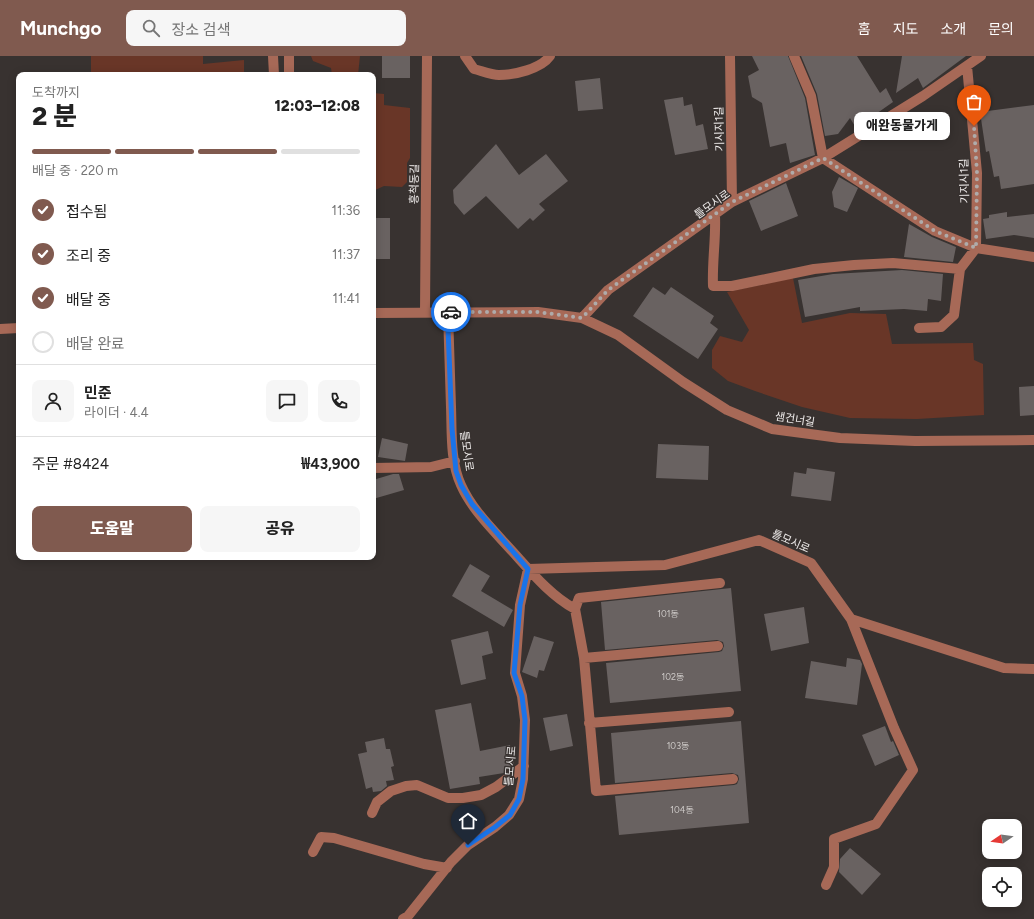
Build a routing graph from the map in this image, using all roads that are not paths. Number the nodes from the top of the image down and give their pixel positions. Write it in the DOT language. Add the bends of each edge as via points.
graph roads {
  1 [pos="273,56"];
  2 [pos="289,56"];
  3 [pos="427,56"];
  4 [pos="465,56"];
  5 [pos="550,56"];
  6 [pos="730,56"];
  7 [pos="794,56"];
  8 [pos="981,56"];
  9 [pos="967,66"];
  10 [pos="274,72"];
  11 [pos="289,72"];
  12 [pos="823,158"];
  13 [pos="732,202"];
  14 [pos="715,216"];
  15 [pos="976,248"];
  16 [pos="1034,257"];
  17 [pos="960,269"];
  18 [pos="425,312"];
  19 [pos="448,312"];
  20 [pos="376,314"];
  21 [pos="582,318"];
  22 [pos="16,328"];
  23 [pos="918,328"];
  24 [pos="0,329"];
  25 [pos="1034,440"];
  26 [pos="455,462"];
  27 [pos="376,468"];
  28 [pos="528,569"];
  29 [pos="720,583"];
  30 [pos="576,609"];
  31 [pos="851,619"];
  32 [pos="718,646"];
  33 [pos="584,658"];
  34 [pos="1034,669"];
  35 [pos="729,712"];
  36 [pos="589,723"];
  37 [pos="524,766"];
  38 [pos="733,779"];
  39 [pos="372,813"];
  40 [pos="313,852"];
  41 [pos="447,868"];
  42 [pos="826,885"];
  43 [pos="409,918"];
  1 -- 10 [label="street"];
  2 -- 11 [label="street"];
  3 -- 18 [label="street, 흥척동길"];
  4 -- 5 [label="street" via="474,69 498,75 525,70 546,62"];
  6 -- 13 [label="street, 기시지1길"];
  7 -- 12 [label="street" via="811,96"];
  8 -- 9 [label="street, 틀모시로"];
  9 -- 12 [label="street, 틀모시로"];
  9 -- 15 [label="street, 기지시1길" via="977,173"];
  12 -- 13 [label="street, 틀모시로"];
  12 -- 15 [label="street" via="935,231"];
  13 -- 14 [label="street, 틀모시로"];
  14 -- 17 [label="street" via="713,286 732,286 814,269 854,265 893,263"];
  14 -- 21 [label="street, 틀모시로" via="608,290"];
  15 -- 16 [label="street"];
  15 -- 17 [label="street"];
  17 -- 23 [label="street" via="954,316 941,327"];
  18 -- 19 [label="street"];
  18 -- 20 [label="street"];
  19 -- 21 [label="street" via="538,312"];
  19 -- 26 [label="street, 틀모시로"];
  21 -- 25 [label="street, 샘건너길" via="618,335 727,410 772,429 840,438 915,441"];
  22 -- 24 [label="street"];
  26 -- 27 [label="street" via="431,467"];
  26 -- 28 [label="street, 틀모시로" via="461,485 472,504"];
  28 -- 30 [label="street" via="560,601"];
  28 -- 31 [label="street, 틀모시로" via="665,565 759,540 811,564"];
  28 -- 37 [label="street, 틀모시로" via="520,605 514,673 522,696 525,720"];
  29 -- 30 [label="street" via="578,598"];
  30 -- 33 [label="street"];
  31 -- 34 [label="street" via="1004,668"];
  31 -- 42 [label="street, 틀모시로" via="913,770 876,824 834,839 834,867"];
  32 -- 33 [label="street"];
  33 -- 36 [label="street"];
  35 -- 36 [label="street"];
  36 -- 38 [label="street" via="596,791"];
  37 -- 39 [label="street" via="481,795 448,798 417,785 399,788 377,802"];
  37 -- 41 [label="street, 틀모시로" via="519,799 510,815 468,845"];
  40 -- 41 [label="street" via="321,837 334,838 424,864"];
  41 -- 43 [label="street, 틀모시로"];
}
